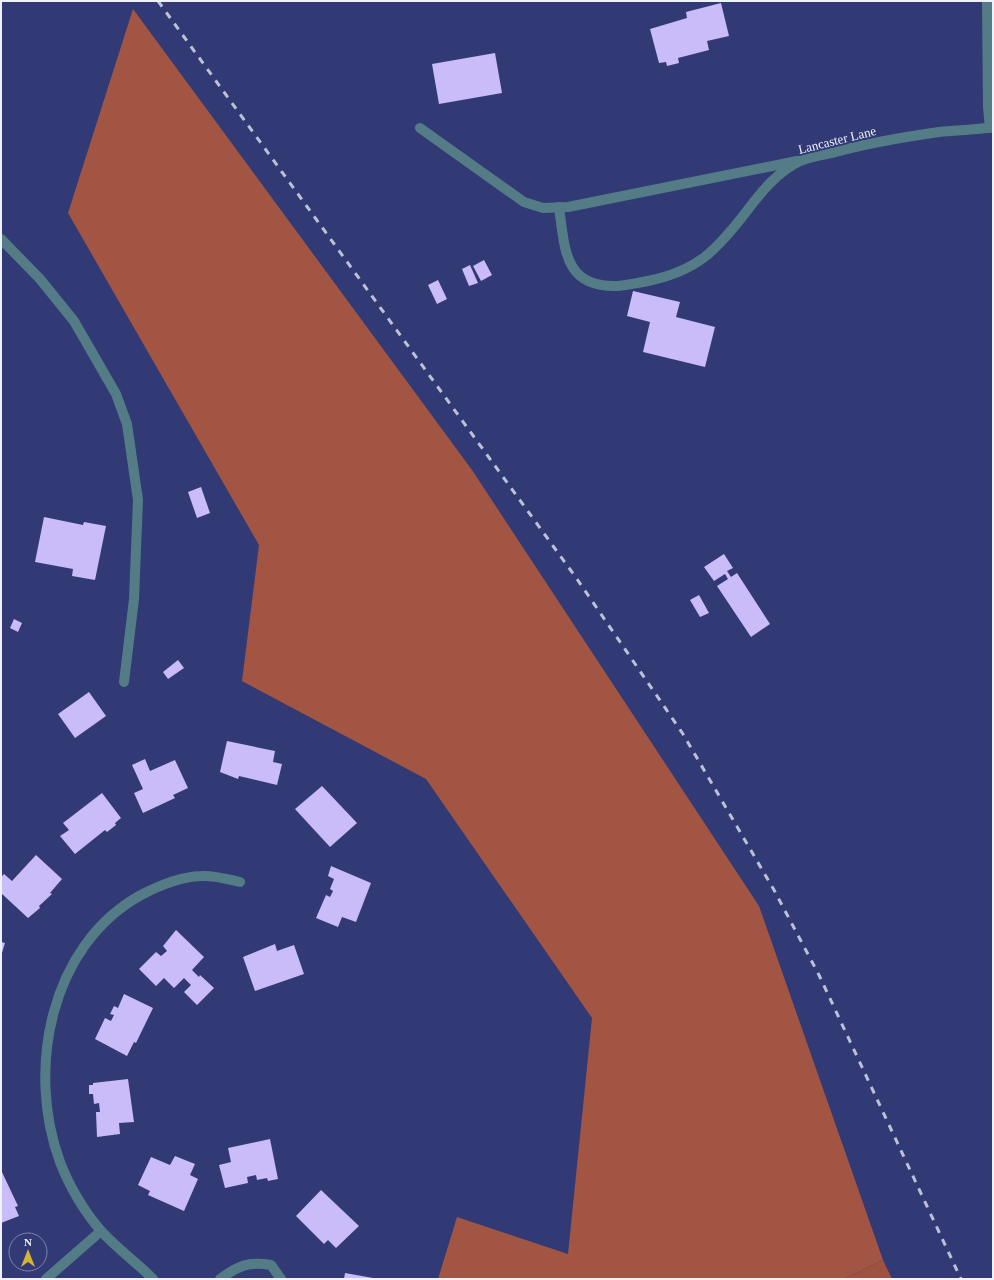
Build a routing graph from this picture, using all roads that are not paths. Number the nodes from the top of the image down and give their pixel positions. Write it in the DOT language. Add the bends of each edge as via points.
graph roads {
  1 [pos="987,1"];
  2 [pos="991,127"];
  3 [pos="420,128"];
  4 [pos="801,161"];
  5 [pos="559,207"];
  6 [pos="1,239"];
  7 [pos="124,682"];
  8 [pos="240,882"];
  9 [pos="102,1231"];
  10 [pos="46,1279"];
  11 [pos="153,1279"];
  12 [pos="220,1279"];
  13 [pos="281,1279"];
  1 -- 2 [label="street" via="988,107"];
  2 -- 4 [label="street, Lancaster Lane" via="938,132 846,149"];
  3 -- 5 [label="street" via="524,202 543,208"];
  4 -- 5 [label="street"];
  4 -- 5 [label="street, Lancaster Lane" via="776,177 725,239 704,258 682,272 624,286 589,283 577,274 568,259"];
  6 -- 7 [label="street" via="40,279 74,321 116,394 127,424 138,500 134,599"];
  8 -- 9 [label="street" via="202,876 174,880 131,901 112,915 81,950 62,988 47,1052 47,1109 55,1148 68,1181"];
  9 -- 10 [label="street"];
  9 -- 11 [label="street"];
  12 -- 13 [label="street" via="235,1268 249,1263 271,1265"];
}
